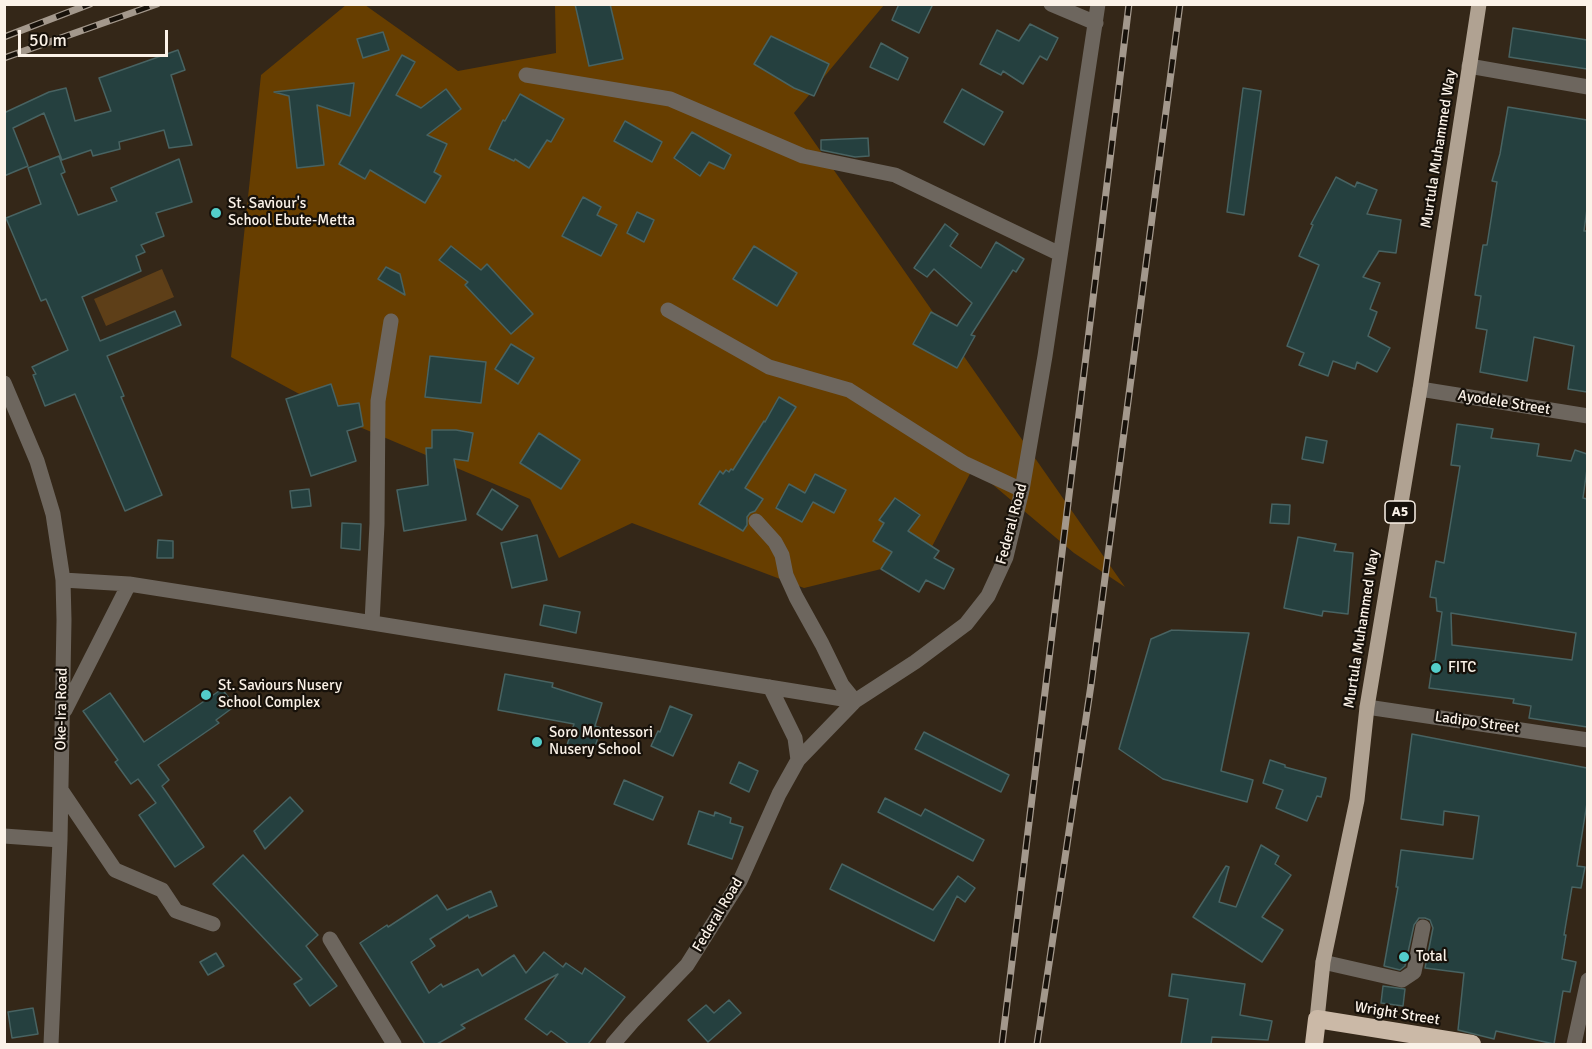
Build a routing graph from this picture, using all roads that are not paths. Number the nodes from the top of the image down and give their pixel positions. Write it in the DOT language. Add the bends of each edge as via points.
graph roads {
  1 [pos="1051,4"];
  2 [pos="1098,4"];
  3 [pos="1479,4"];
  4 [pos="1096,23"];
  5 [pos="1469,66"];
  6 [pos="526,75"];
  7 [pos="1587,87"];
  8 [pos="1060,254"];
  9 [pos="668,310"];
  10 [pos="391,321"];
  11 [pos="4,384"];
  12 [pos="1420,389"];
  13 [pos="1587,416"];
  14 [pos="1023,490"];
  15 [pos="756,520"];
  16 [pos="63,580"];
  17 [pos="129,584"];
  18 [pos="372,622"];
  19 [pos="770,687"];
  20 [pos="855,701"];
  21 [pos="1367,707"];
  22 [pos="63,716"];
  23 [pos="1587,740"];
  24 [pos="798,760"];
  25 [pos="61,790"];
  26 [pos="4,836"];
  27 [pos="60,840"];
  28 [pos="213,924"];
  29 [pos="1423,927"];
  30 [pos="330,939"];
  31 [pos="1323,962"];
  32 [pos="1587,981"];
  33 [pos="1317,1019"];
  34 [pos="51,1044"];
  35 [pos="394,1044"];
  36 [pos="613,1044"];
  37 [pos="1314,1044"];
  38 [pos="1472,1044"];
  39 [pos="1574,1044"];
  1 -- 4 [label="street"];
  2 -- 4 [label="street, Federal Road"];
  3 -- 5 [label="main road, Murtula Muhammed Way / A5"];
  4 -- 8 [label="street, Federal Road"];
  5 -- 7 [label="street"];
  5 -- 12 [label="main road, Murtula Muhammed Way / A5"];
  6 -- 8 [label="street" via="670,99 803,156 895,175"];
  8 -- 14 [label="street, Federal Road"];
  9 -- 14 [label="street" via="769,367 849,390 964,462"];
  10 -- 18 [label="street" via="378,401"];
  11 -- 16 [label="street, Oke-Ira Road" via="37,461 52,514"];
  12 -- 13 [label="street, Ayodele Street"];
  12 -- 21 [label="main road, Murtula Muhammed Way / A5"];
  14 -- 20 [label="street, Federal Road" via="1006,557 988,596 966,624"];
  15 -- 20 [label="street" via="775,542 796,597 842,686"];
  16 -- 17 [label="street"];
  16 -- 22 [label="street, Oke-Ira Road"];
  17 -- 18 [label="street"];
  17 -- 22 [label="street"];
  18 -- 19 [label="street"];
  19 -- 20 [label="street"];
  19 -- 24 [label="street" via="795,738"];
  20 -- 24 [label="street, Federal Road"];
  21 -- 23 [label="street, Ladipo Street"];
  21 -- 31 [label="main road, Murtula Muhammed Way / A5" via="1357,800"];
  22 -- 25 [label="street, Oke-Ira Road"];
  24 -- 36 [label="street, Federal Road" via="740,881 687,965"];
  25 -- 27 [label="street, Oke-Ira Road"];
  25 -- 28 [label="street" via="115,870 162,890 176,911"];
  26 -- 27 [label="street"];
  27 -- 34 [label="street, Oke-Ira Road"];
  29 -- 31 [label="street" via="1414,972 1402,980"];
  30 -- 35 [label="street"];
  31 -- 33 [label="main road, Murtula Muhammed Way / A5"];
  32 -- 39 [label="street"];
  33 -- 37 [label="highway, Murtula Muhammed Way / A5"];
  33 -- 38 [label="highway, Wright Street"];
}
